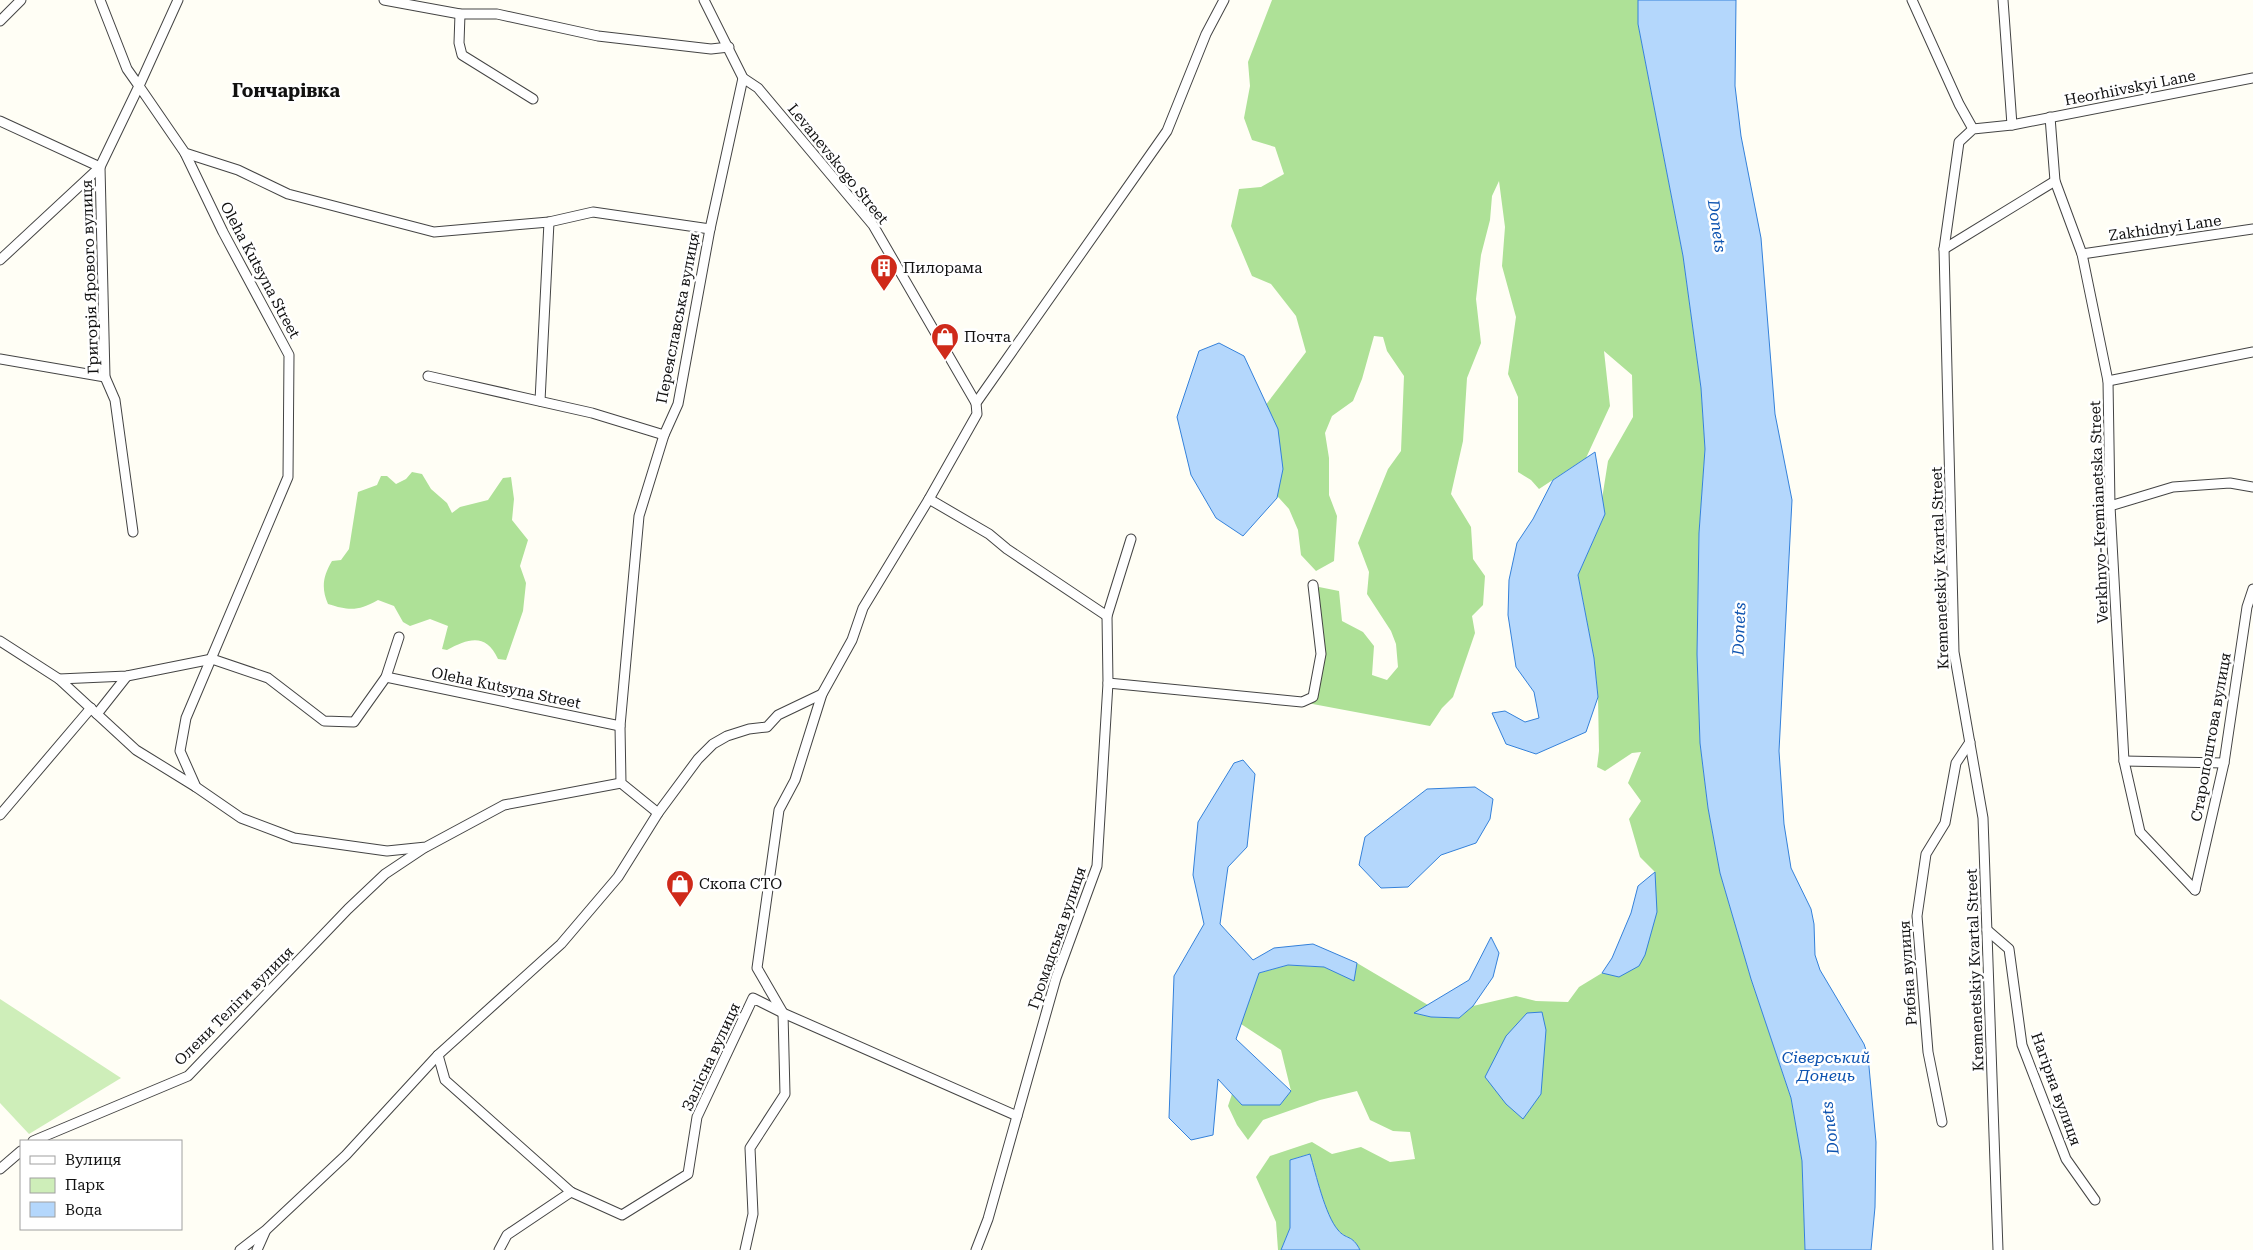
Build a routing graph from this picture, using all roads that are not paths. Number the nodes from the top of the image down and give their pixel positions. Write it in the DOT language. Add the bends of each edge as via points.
graph roads {
  1 [pos="21,0"];
  2 [pos="100,0"];
  3 [pos="178,0"];
  4 [pos="384,0"];
  5 [pos="704,0"];
  6 [pos="1224,0"];
  7 [pos="1912,0"];
  8 [pos="2003,0"];
  9 [pos="410,3"];
  10 [pos="460,14"];
  11 [pos="0,21"];
  12 [pos="730,48"];
  13 [pos="743,78"];
  14 [pos="2253,78"];
  15 [pos="140,86"];
  16 [pos="533,99"];
  17 [pos="2050,117"];
  18 [pos="0,121"];
  19 [pos="2012,125"];
  20 [pos="1973,129"];
  21 [pos="185,153"];
  22 [pos="100,167"];
  23 [pos="2055,181"];
  24 [pos="549,222"];
  25 [pos="710,228"];
  26 [pos="2253,229"];
  27 [pos="1944,249"];
  28 [pos="2082,254"];
  29 [pos="0,260"];
  30 [pos="2253,352"];
  31 [pos="0,359"];
  32 [pos="428,376"];
  33 [pos="105,377"];
  34 [pos="2108,381"];
  35 [pos="540,401"];
  36 [pos="976,403"];
  37 [pos="664,435"];
  38 [pos="2253,487"];
  39 [pos="929,499"];
  40 [pos="2110,506"];
  41 [pos="133,532"];
  42 [pos="1131,539"];
  43 [pos="1313,585"];
  44 [pos="2253,589"];
  45 [pos="1107,616"];
  46 [pos="399,637"];
  47 [pos="0,641"];
  48 [pos="212,659"];
  49 [pos="128,676"];
  50 [pos="386,677"];
  51 [pos="59,679"];
  52 [pos="1108,684"];
  53 [pos="822,694"];
  54 [pos="94,711"];
  55 [pos="620,726"];
  56 [pos="1970,742"];
  57 [pos="2124,761"];
  58 [pos="2224,763"];
  59 [pos="621,783"];
  60 [pos="196,788"];
  61 [pos="658,813"];
  62 [pos="0,814"];
  63 [pos="426,847"];
  64 [pos="2195,890"];
  65 [pos="1987,930"];
  66 [pos="783,1013"];
  67 [pos="438,1055"];
  68 [pos="1017,1116"];
  69 [pos="1942,1122"];
  70 [pos="35,1140"];
  71 [pos="20,1152"];
  72 [pos="0,1169"];
  73 [pos="571,1192"];
  74 [pos="2095,1200"];
  75 [pos="266,1230"];
  76 [pos="240,1250"];
  77 [pos="257,1250"];
  78 [pos="499,1250"];
  79 [pos="745,1250"];
  80 [pos="976,1250"];
  81 [pos="1998,1250"];
  1 -- 11 [label="street"];
  2 -- 15 [label="street, Oleha Kutsyna Street" via="127,69"];
  3 -- 15 [label="street"];
  4 -- 9 [label="street"];
  5 -- 12 [label="street, Levanevskogo Street"];
  6 -- 36 [label="street" via="1206,34 1167,131"];
  7 -- 20 [label="street"];
  8 -- 19 [label="street"];
  9 -- 10 [label="street"];
  10 -- 12 [label="street" via="497,14 598,36 711,49"];
  10 -- 16 [label="street" via="462,55"];
  12 -- 13 [label="street, Levanevskogo Street"];
  13 -- 25 [label="street, Переяславська вулиця"];
  13 -- 36 [label="street, Levanevskogo Street" via="758,88 872,225"];
  14 -- 17 [label="street, Heorhiivskyi Lane"];
  15 -- 21 [label="street, Oleha Kutsyna Street"];
  15 -- 22 [label="street"];
  17 -- 19 [label="street, Heorhiivskyi Lane"];
  17 -- 23 [label="street, Verkhnyo-Kremianetska Street"];
  18 -- 22 [label="street"];
  19 -- 20 [label="street"];
  20 -- 27 [label="street, Kremenetskiy Kvartal Street" via="1959,142"];
  21 -- 24 [label="street" via="238,170 288,194 434,232"];
  21 -- 48 [label="street, Oleha Kutsyna Street" via="289,355 288,477"];
  22 -- 29 [label="street"];
  22 -- 33 [label="street, Григорія Ярового вулиця"];
  23 -- 27 [label="street"];
  23 -- 28 [label="street, Verkhnyo-Kremianetska Street"];
  24 -- 25 [label="street" via="593,212"];
  24 -- 35 [label="street"];
  25 -- 37 [label="street, Переяславська вулиця" via="678,404"];
  26 -- 28 [label="street, Zakhidnyi Lane"];
  27 -- 56 [label="street, Kremenetskiy Kvartal Street" via="1954,652"];
  28 -- 34 [label="street, Verkhnyo-Kremianetska Street"];
  30 -- 34 [label="street"];
  31 -- 33 [label="street"];
  32 -- 35 [label="street"];
  33 -- 41 [label="street, Григорія Ярового вулиця" via="115,400"];
  34 -- 40 [label="street, Verkhnyo-Kremianetska Street"];
  35 -- 37 [label="street"];
  36 -- 39 [label="street" via="978,414"];
  37 -- 55 [label="street, Переяславська вулиця" via="639,516"];
  38 -- 40 [label="street" via="2230,484 2173,487"];
  39 -- 45 [label="street" via="989,534 1006,549"];
  39 -- 53 [label="street" via="863,608 852,640"];
  40 -- 57 [label="street, Verkhnyo-Kremianetska Street"];
  42 -- 45 [label="street, Громадська вулиця"];
  43 -- 52 [label="street" via="1321,654 1313,697 1302,702"];
  44 -- 58 [label="street, Старопоштова вулиця" via="2247,607"];
  45 -- 52 [label="street, Громадська вулиця"];
  46 -- 50 [label="street"];
  47 -- 51 [label="street, Олени Теліги вулиця"];
  48 -- 49 [label="street"];
  48 -- 50 [label="street" via="268,678 324,721 354,722"];
  48 -- 60 [label="street, Oleha Kutsyna Street" via="186,718 180,751"];
  49 -- 51 [label="street"];
  49 -- 54 [label="street"];
  50 -- 55 [label="street, Oleha Kutsyna Street"];
  51 -- 54 [label="street, Олени Теліги вулиця"];
  52 -- 68 [label="street, Громадська вулиця" via="1097,866 1056,978"];
  53 -- 61 [label="street" via="778,715 767,727 726,736 713,744"];
  53 -- 66 [label="street" via="795,780 779,810 757,968"];
  54 -- 60 [label="street, Олени Теліги вулиця" via="136,750"];
  54 -- 62 [label="street"];
  55 -- 59 [label="street, Переяславська вулиця"];
  56 -- 65 [label="street, Kremenetskiy Kvartal Street" via="1983,818"];
  56 -- 69 [label="street, Рибна вулиця" via="1956,763 1945,823 1926,854 1917,916 1928,1052"];
  57 -- 58 [label="street"];
  57 -- 64 [label="street, Verkhnyo-Kremianetska Street" via="2140,832"];
  58 -- 64 [label="street, Старопоштова вулиця"];
  59 -- 61 [label="street"];
  59 -- 63 [label="street, Олени Теліги вулиця" via="504,805"];
  60 -- 63 [label="street, Олени Теліги вулиця" via="241,818 294,838 387,851"];
  61 -- 67 [label="street" via="618,877 561,944"];
  63 -- 70 [label="street, Олени Теліги вулиця" via="385,874 348,909 188,1076"];
  65 -- 74 [label="street, Нагірна вулиця" via="2009,949 2022,1046 2066,1159"];
  65 -- 81 [label="street, Kremenetskiy Kvartal Street"];
  66 -- 68 [label="street"];
  66 -- 73 [label="street, Залісна вулиця" via="753,998 697,1117 688,1174 622,1215"];
  66 -- 79 [label="street" via="785,1094 750,1148 753,1214"];
  67 -- 73 [label="street" via="444,1080"];
  67 -- 75 [label="street" via="346,1154"];
  68 -- 80 [label="street, Громадська вулиця"];
  71 -- 72 [label="street"];
  73 -- 78 [label="street" via="507,1234"];
  75 -- 76 [label="street"];
  75 -- 77 [label="street"];
}
